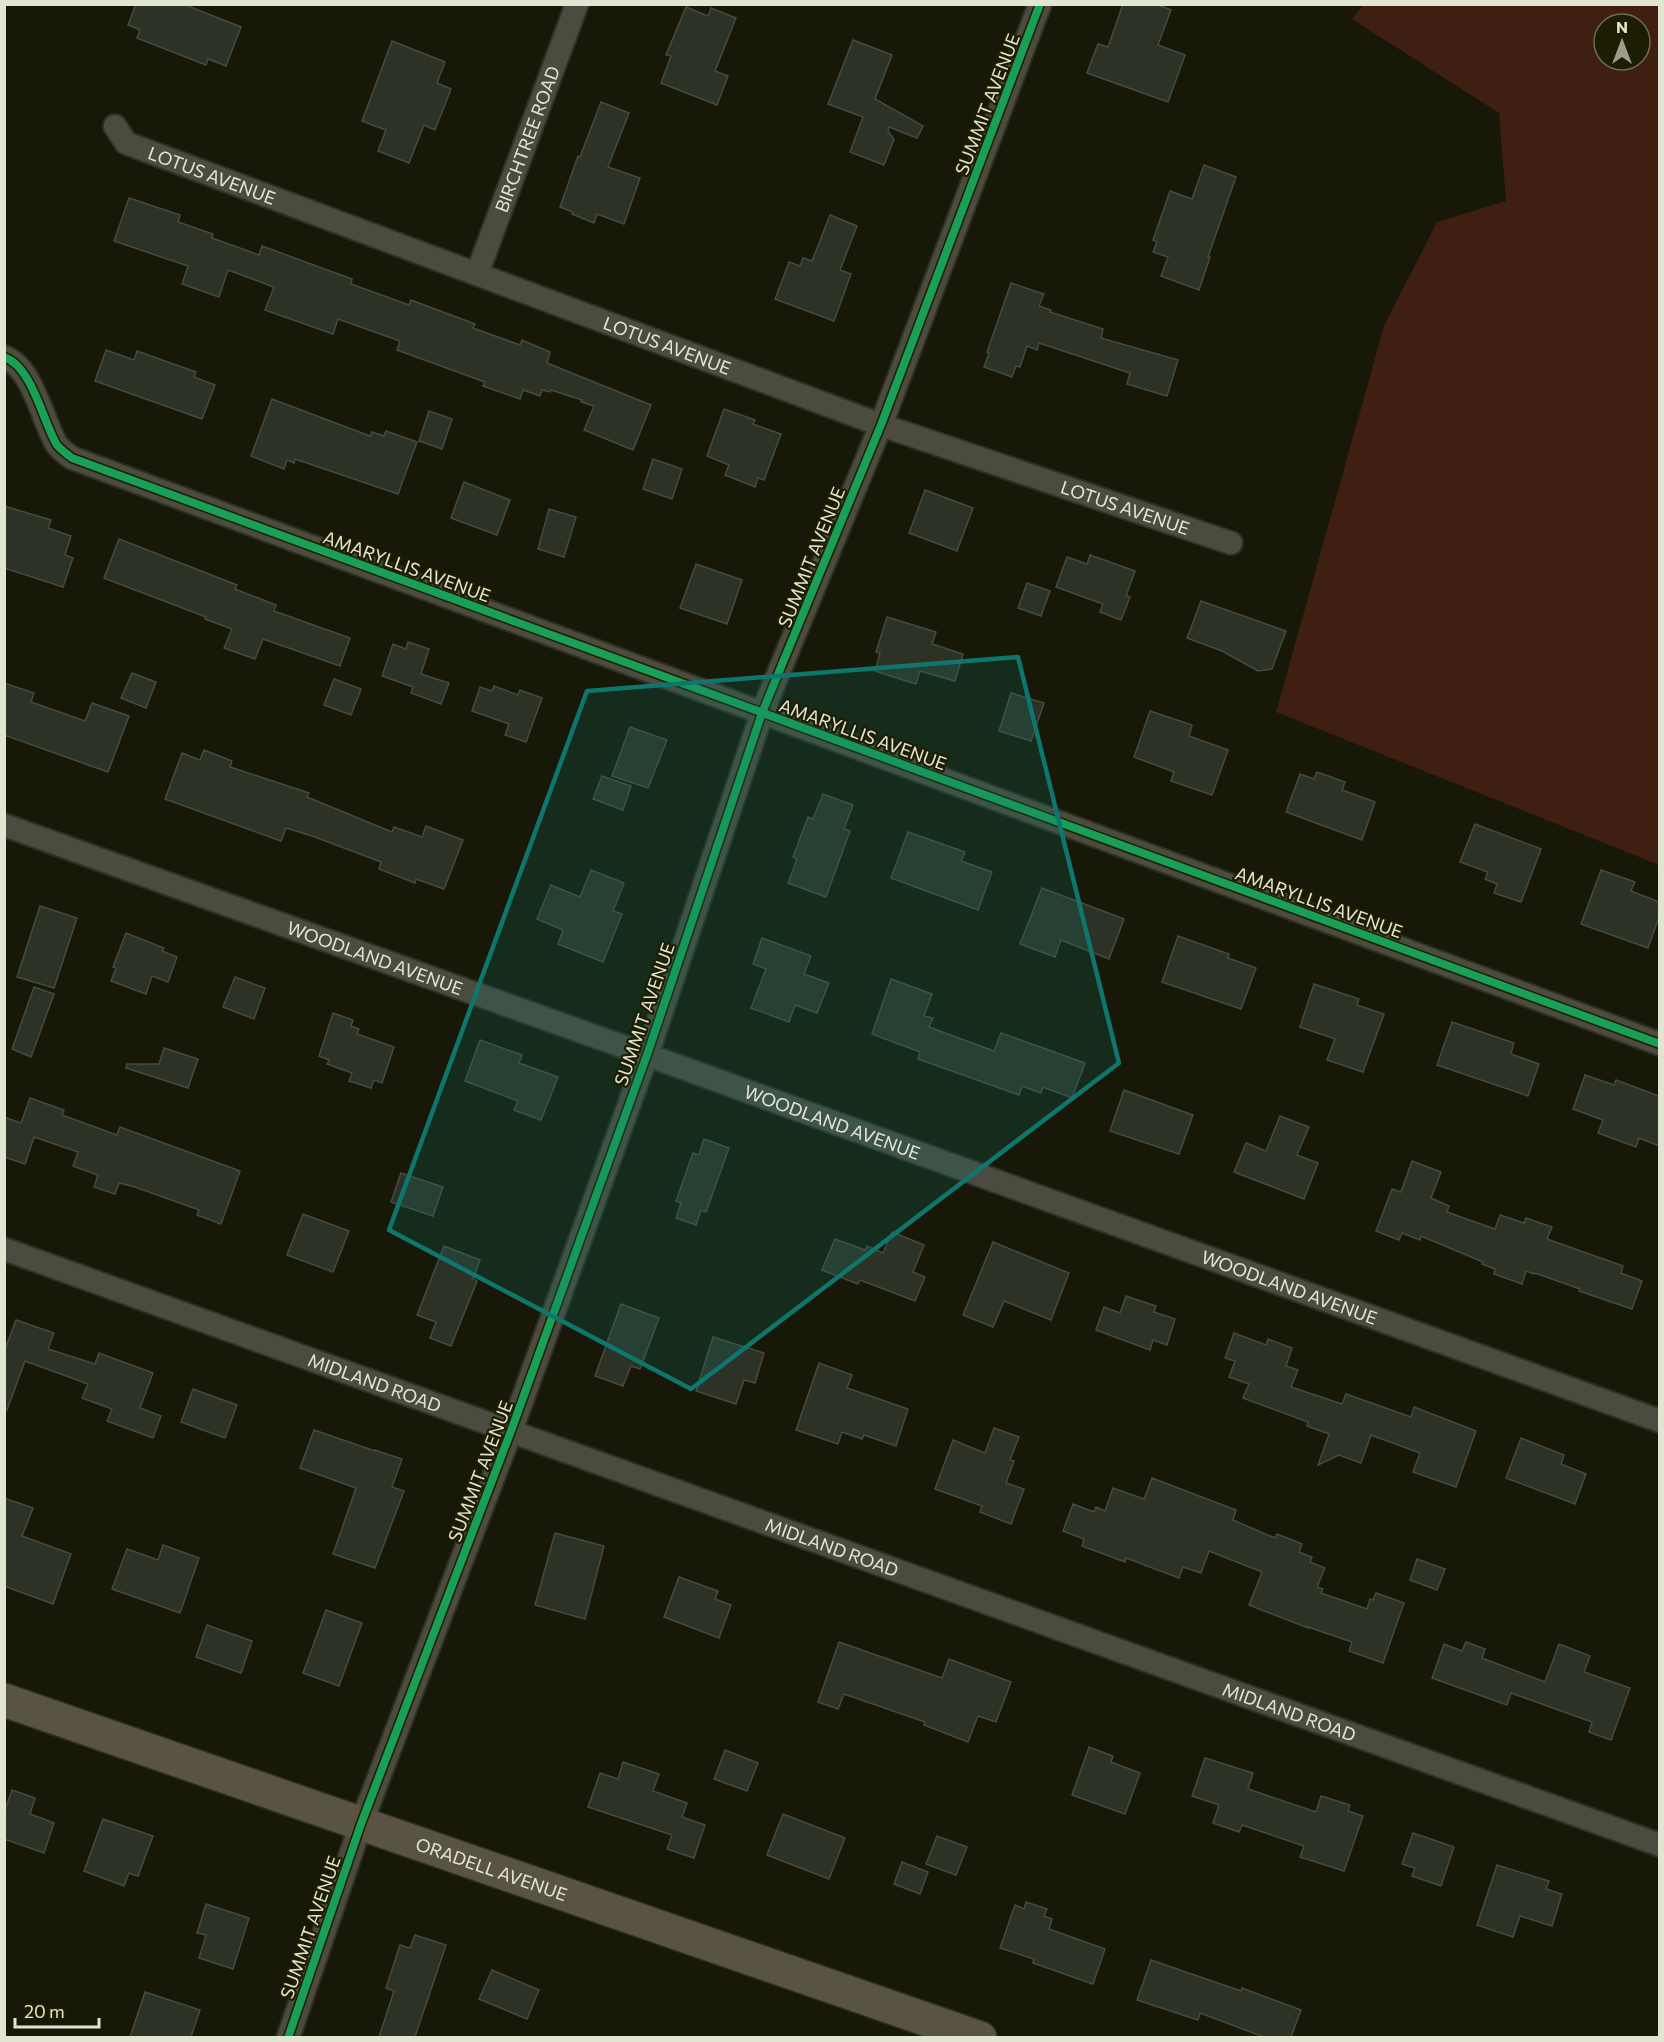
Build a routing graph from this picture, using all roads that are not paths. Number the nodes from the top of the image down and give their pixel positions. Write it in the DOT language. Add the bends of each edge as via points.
graph roads {
  1 [pos="577,4"];
  2 [pos="1040,4"];
  3 [pos="115,126"];
  4 [pos="477,274"];
  5 [pos="4,357"];
  6 [pos="881,425"];
  7 [pos="1231,543"];
  8 [pos="762,713"];
  9 [pos="4,825"];
  10 [pos="1659,1044"];
  11 [pos="647,1054"];
  12 [pos="4,1249"];
  13 [pos="1659,1421"];
  14 [pos="511,1431"];
  15 [pos="4,1700"];
  16 [pos="361,1824"];
  17 [pos="1659,1845"];
  18 [pos="288,2037"];
  19 [pos="980,2037"];
  1 -- 4 [label="street, BIRCHTREE ROAD"];
  2 -- 6 [label="street, SUMMIT AVENUE"];
  3 -- 4 [label="street, LOTUS AVENUE" via="126,143"];
  4 -- 6 [label="street, LOTUS AVENUE"];
  5 -- 8 [label="street, AMARYLLIS AVENUE" via="24,372 58,447 72,458"];
  6 -- 7 [label="street, LOTUS AVENUE"];
  6 -- 8 [label="street, SUMMIT AVENUE"];
  8 -- 10 [label="street, AMARYLLIS AVENUE"];
  8 -- 11 [label="street, SUMMIT AVENUE"];
  9 -- 11 [label="street, WOODLAND AVENUE"];
  11 -- 13 [label="street, WOODLAND AVENUE"];
  11 -- 14 [label="street, SUMMIT AVENUE"];
  12 -- 14 [label="street, MIDLAND ROAD"];
  14 -- 16 [label="street, SUMMIT AVENUE"];
  14 -- 17 [label="street, MIDLAND ROAD"];
  15 -- 16 [label="main road, ORADELL AVENUE"];
  16 -- 18 [label="street, SUMMIT AVENUE"];
  16 -- 19 [label="main road, ORADELL AVENUE"];
}
